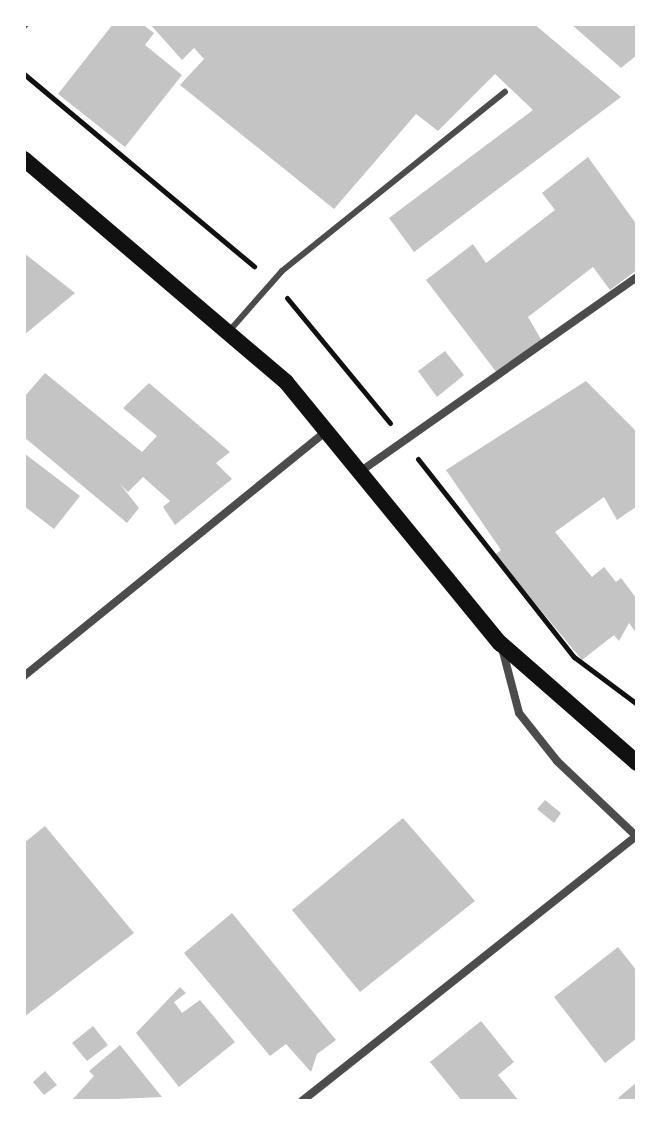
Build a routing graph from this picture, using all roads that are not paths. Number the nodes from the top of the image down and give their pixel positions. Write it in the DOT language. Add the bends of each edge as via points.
graph roads {
  1 [pos="505,92"];
  2 [pos="24,159"];
  3 [pos="637,277"];
  4 [pos="231,329"];
  5 [pos="328,430"];
  6 [pos="361,471"];
  7 [pos="500,643"];
  8 [pos="24,676"];
  9 [pos="637,763"];
  10 [pos="636,836"];
  11 [pos="302,1101"];
  1 -- 4 [label="lane" via="282,271"];
  2 -- 4 [label="main road"];
  3 -- 6 [label="street"];
  4 -- 5 [label="main road"];
  5 -- 6 [label="main road"];
  5 -- 8 [label="street"];
  6 -- 7 [label="main road"];
  7 -- 9 [label="main road"];
  7 -- 10 [label="street" via="519,713 557,761"];
  10 -- 11 [label="street"];
}
